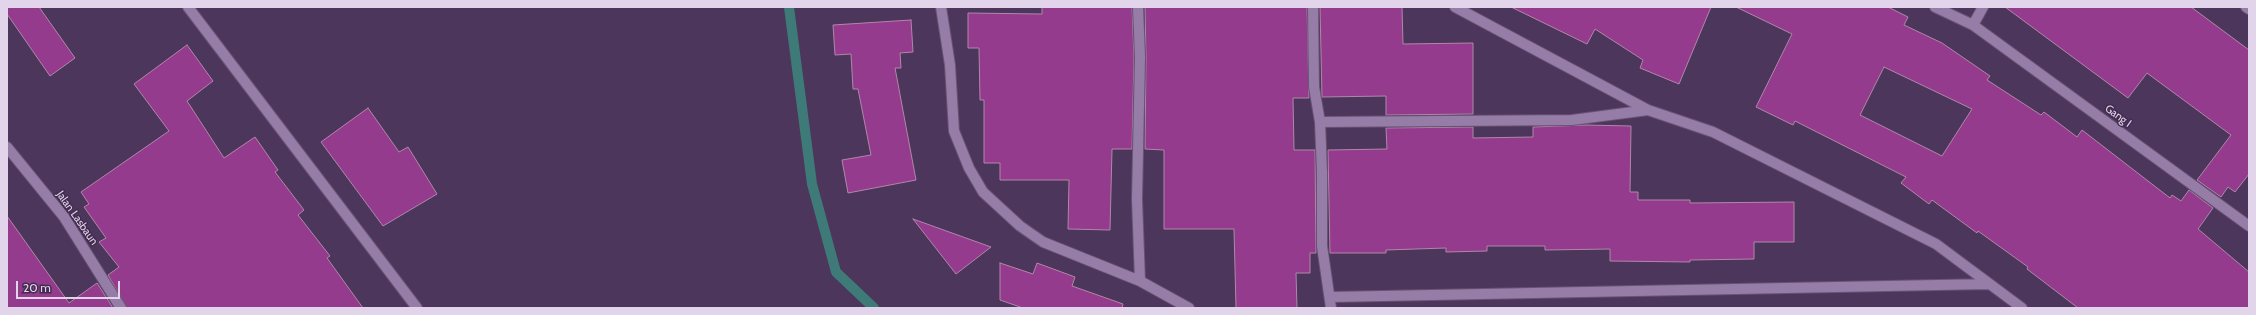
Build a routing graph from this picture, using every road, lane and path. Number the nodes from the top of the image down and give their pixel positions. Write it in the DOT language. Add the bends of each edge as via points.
graph roads {
  1 [pos="188,7"];
  2 [pos="941,7"];
  3 [pos="1138,7"];
  4 [pos="1313,7"];
  5 [pos="1455,7"];
  6 [pos="1935,7"];
  7 [pos="1983,7"];
  8 [pos="2246,7"];
  9 [pos="2249,9"];
  10 [pos="1973,25"];
  11 [pos="1648,110"];
  12 [pos="1320,122"];
  13 [pos="7,147"];
  14 [pos="2249,226"];
  15 [pos="1140,281"];
  16 [pos="1989,284"];
  17 [pos="1331,297"];
  18 [pos="121,308"];
  19 [pos="417,308"];
  20 [pos="1189,308"];
  21 [pos="1331,308"];
  22 [pos="2022,308"];
  1 -- 19 [label="street"];
  2 -- 15 [label="street" via="950,65 954,131 969,168 983,192 1020,226 1043,242"];
  3 -- 15 [label="street" via="1140,57 1137,199"];
  4 -- 12 [label="street" via="1314,87"];
  5 -- 11 [label="street"];
  6 -- 10 [label="street, Gang I"];
  7 -- 10 [label="street"];
  8 -- 9 [label="street"];
  10 -- 14 [label="street, Gang I"];
  11 -- 12 [label="street" via="1572,120"];
  11 -- 16 [label="street" via="1713,132 1936,244"];
  12 -- 17 [label="street" via="1322,246"];
  13 -- 18 [label="street, Jalan Lasbaun" via="64,217"];
  15 -- 20 [label="street"];
  16 -- 17 [label="street"];
  16 -- 22 [label="street"];
  17 -- 21 [label="street"];
}
